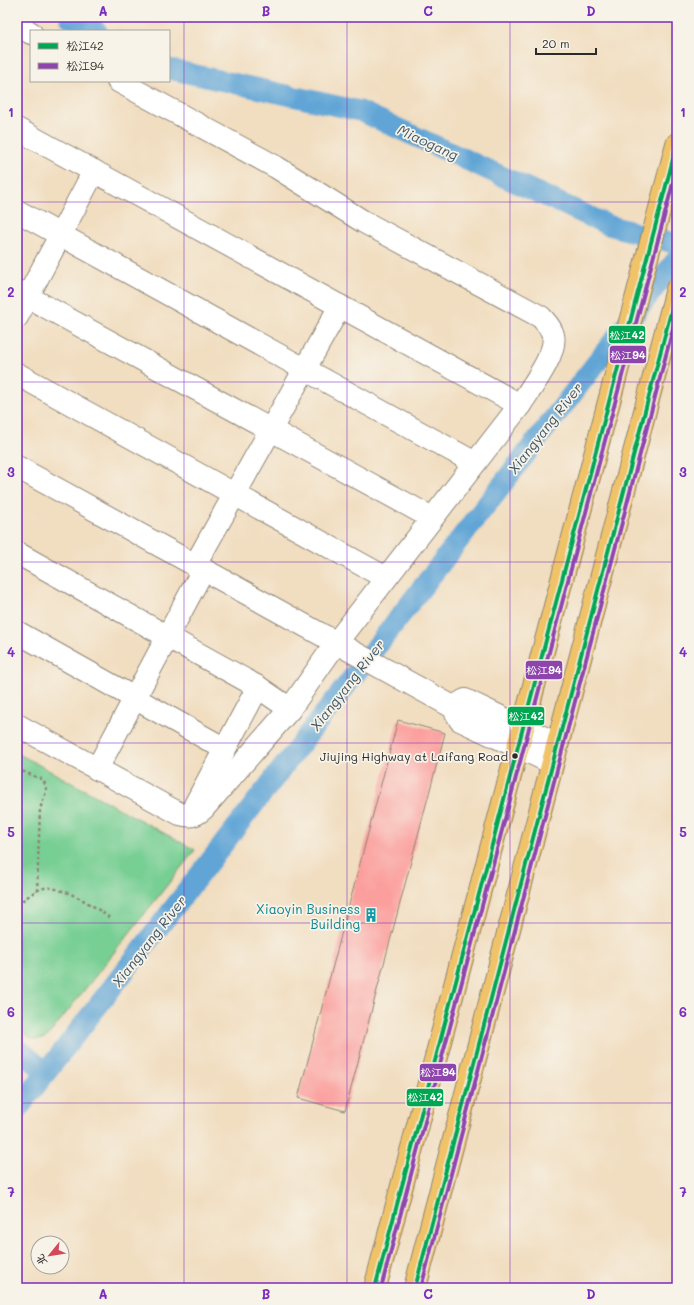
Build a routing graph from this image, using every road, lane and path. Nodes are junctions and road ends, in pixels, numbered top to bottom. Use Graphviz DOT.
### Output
graph roads {
  1 [pos="17,25"];
  2 [pos="30,32"];
  3 [pos="120,82"];
  4 [pos="17,129"];
  5 [pos="677,144"];
  6 [pos="94,172"];
  7 [pos="17,211"];
  8 [pos="60,235"];
  9 [pos="677,289"];
  10 [pos="22,294"];
  11 [pos="340,306"];
  12 [pos="17,317"];
  13 [pos="305,369"];
  14 [pos="17,374"];
  15 [pos="520,405"];
  16 [pos="270,430"];
  17 [pos="475,463"];
  18 [pos="17,467"];
  19 [pos="234,494"];
  20 [pos="432,518"];
  21 [pos="17,553"];
  22 [pos="199,567"];
  23 [pos="386,578"];
  24 [pos="17,632"];
  25 [pos="168,637"];
  26 [pos="336,643"];
  27 [pos="258,687"];
  28 [pos="134,698"];
  29 [pos="290,709"];
  30 [pos="17,725"];
  31 [pos="521,737"];
  32 [pos="225,749"];
  33 [pos="555,753"];
  34 [pos="17,769"];
  35 [pos="96,769"];
  36 [pos="189,817"];
  37 [pos="38,890"];
  38 [pos="17,904"];
  39 [pos="111,919"];
  40 [pos="375,1288"];
  41 [pos="415,1288"];
  1 -- 2 [label="lane"];
  3 -- 15 [label="lane"];
  4 -- 6 [label="lane"];
  5 -- 31 [label="main road"];
  6 -- 8 [label="lane"];
  6 -- 11 [label="lane"];
  7 -- 8 [label="lane"];
  8 -- 10 [label="lane"];
  8 -- 13 [label="lane"];
  9 -- 33 [label="main road"];
  10 -- 12 [label="lane"];
  10 -- 16 [label="lane"];
  11 -- 13 [label="lane"];
  11 -- 15 [label="lane"];
  13 -- 16 [label="lane"];
  13 -- 17 [label="lane"];
  14 -- 19 [label="lane"];
  15 -- 17 [label="lane"];
  16 -- 19 [label="lane"];
  16 -- 20 [label="lane"];
  17 -- 20 [label="lane"];
  18 -- 22 [label="lane"];
  19 -- 22 [label="lane"];
  19 -- 23 [label="lane"];
  20 -- 23 [label="lane"];
  21 -- 25 [label="lane"];
  22 -- 25 [label="lane"];
  22 -- 26 [label="lane"];
  23 -- 26 [label="lane"];
  24 -- 28 [label="lane"];
  25 -- 27 [label="lane"];
  25 -- 28 [label="lane"];
  26 -- 29 [label="lane"];
  26 -- 31 [label="lane"];
  27 -- 29 [label="lane"];
  27 -- 32 [label="lane"];
  28 -- 32 [label="lane"];
  28 -- 35 [label="lane"];
  29 -- 36 [label="lane"];
  30 -- 35 [label="lane"];
  31 -- 33 [label="lane"];
  31 -- 40 [label="main road"];
  32 -- 36 [label="lane"];
  33 -- 41 [label="main road"];
  34 -- 37 [label="path"];
  35 -- 36 [label="lane"];
  37 -- 38 [label="path"];
  37 -- 39 [label="path"];
}
